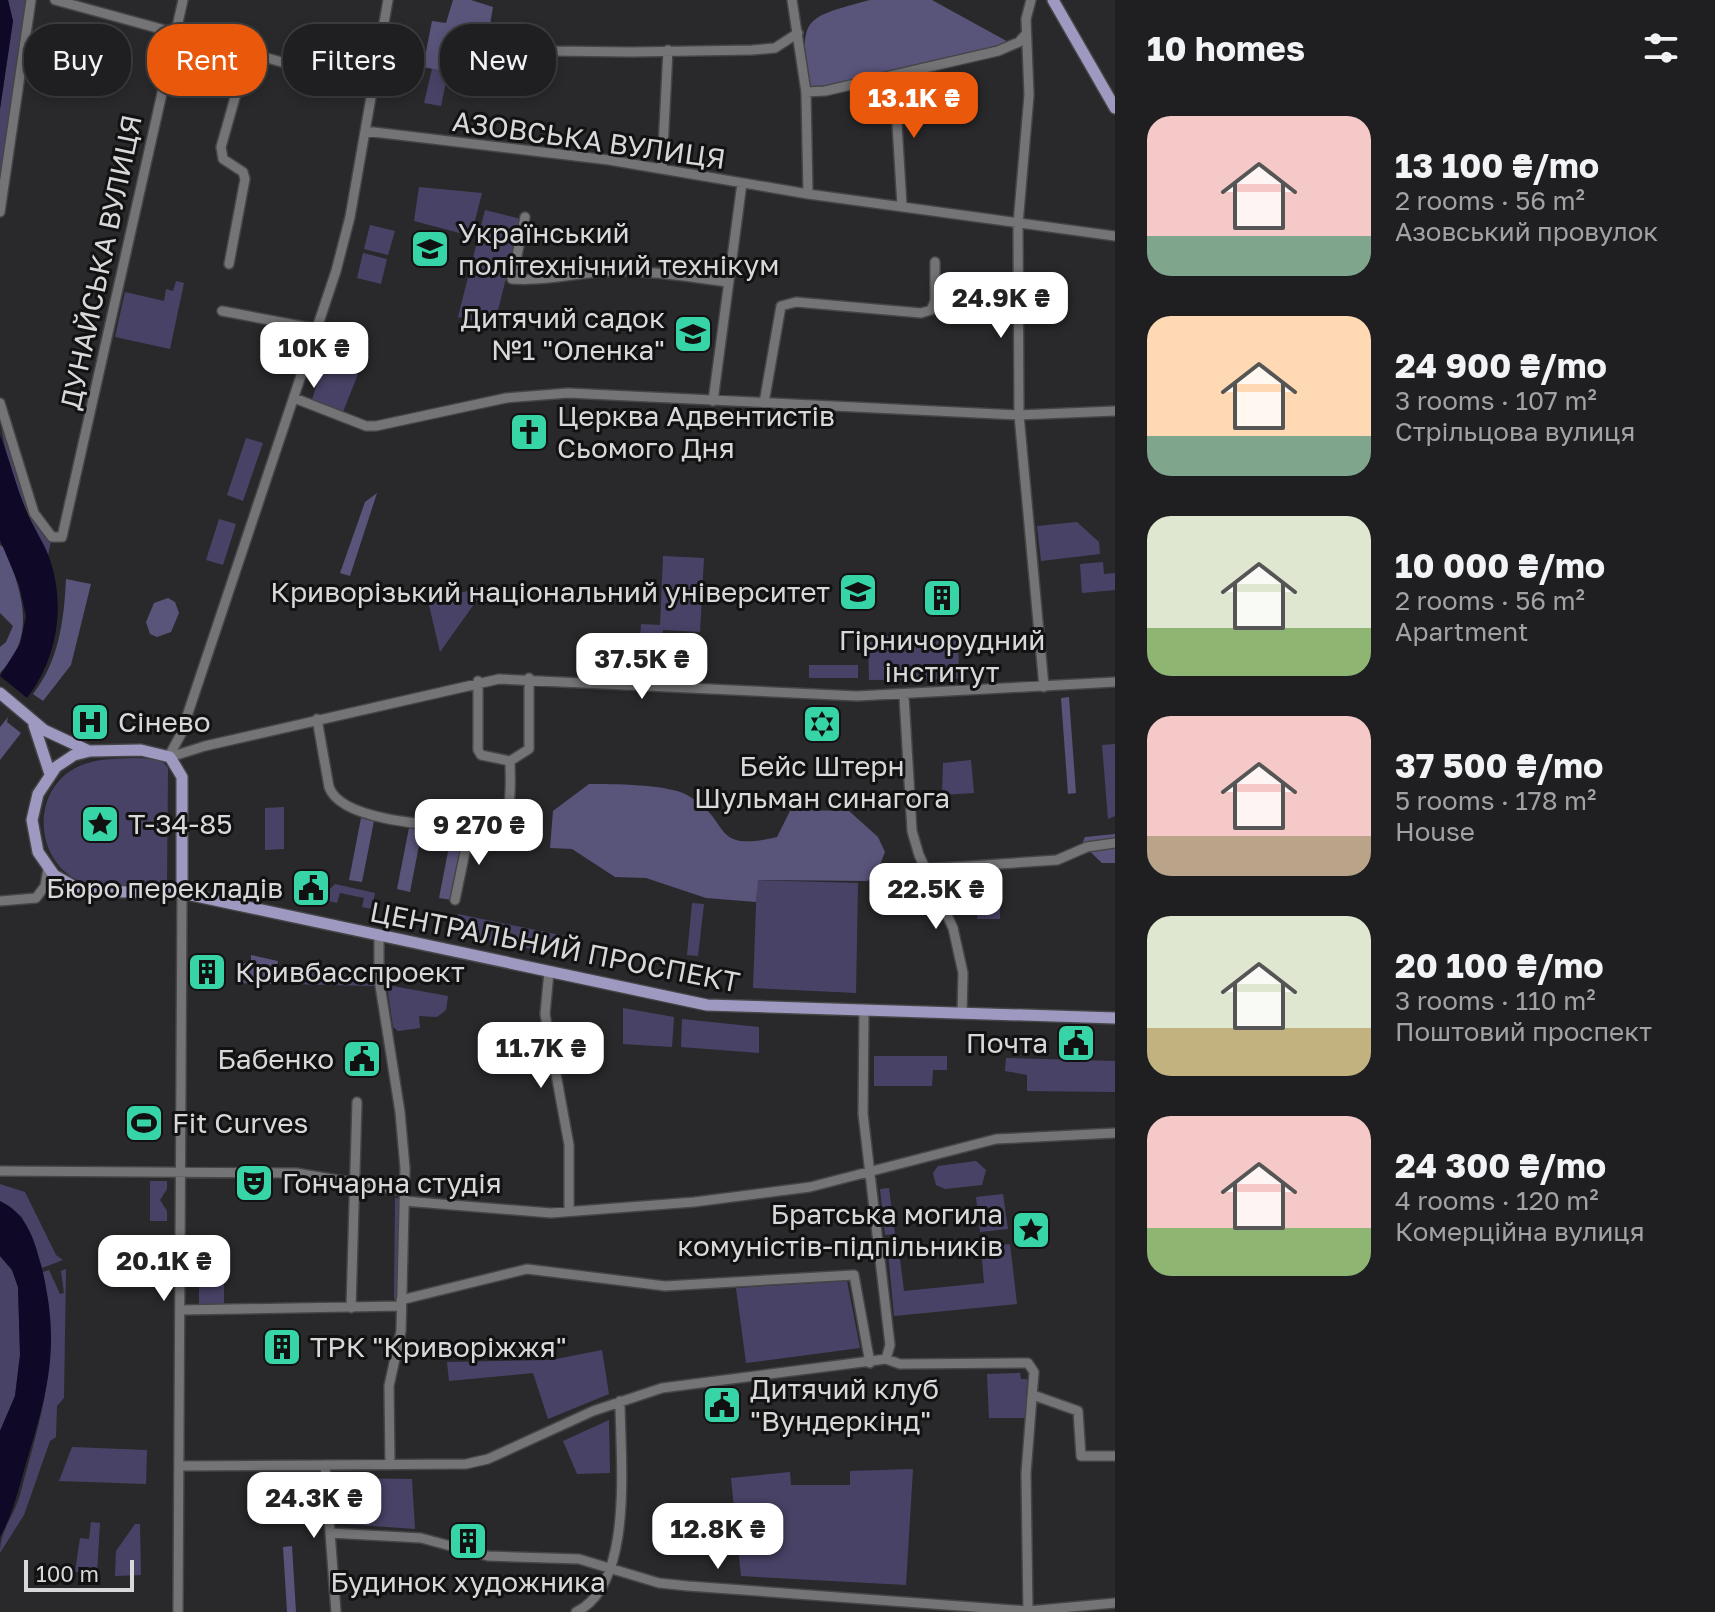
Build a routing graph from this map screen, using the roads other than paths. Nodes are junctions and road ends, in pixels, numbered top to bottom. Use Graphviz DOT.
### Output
graph roads {
  1 [pos="31,0"];
  2 [pos="55,0"];
  3 [pos="183,0"];
  4 [pos="388,0"];
  5 [pos="792,0"];
  6 [pos="1031,0"];
  7 [pos="1053,0"];
  8 [pos="176,24"];
  9 [pos="384,24"];
  10 [pos="147,26"];
  11 [pos="798,33"];
  12 [pos="1026,34"];
  13 [pos="668,50"];
  14 [pos="556,51"];
  15 [pos="894,75"];
  16 [pos="806,92"];
  17 [pos="160,96"];
  18 [pos="235,96"];
  19 [pos="371,96"];
  20 [pos="1115,108"];
  21 [pos="365,131"];
  22 [pos="662,168"];
  23 [pos="742,183"];
  24 [pos="808,194"];
  25 [pos="902,206"];
  26 [pos="0,212"];
  27 [pos="525,217"];
  28 [pos="1018,224"];
  29 [pos="1115,236"];
  30 [pos="935,262"];
  31 [pos="229,264"];
  32 [pos="727,282"];
  33 [pos="222,311"];
  34 [pos="317,329"];
  35 [pos="294,398"];
  36 [pos="713,401"];
  37 [pos="0,403"];
  38 [pos="764,403"];
  39 [pos="1115,411"];
  40 [pos="1019,415"];
  41 [pos="529,678"];
  42 [pos="478,681"];
  43 [pos="1115,682"];
  44 [pos="1044,687"];
  45 [pos="0,693"];
  46 [pos="904,696"];
  47 [pos="28,718"];
  48 [pos="317,719"];
  49 [pos="90,751"];
  50 [pos="170,757"];
  51 [pos="510,761"];
  52 [pos="50,774"];
  53 [pos="470,828"];
  54 [pos="1115,843"];
  55 [pos="48,869"];
  56 [pos="925,869"];
  57 [pos="182,893"];
  58 [pos="455,900"];
  59 [pos="0,901"];
  60 [pos="379,938"];
  61 [pos="549,972"];
  62 [pos="864,1011"];
  63 [pos="962,1014"];
  64 [pos="1115,1018"];
  65 [pos="357,1102"];
  66 [pos="1115,1133"];
  67 [pos="0,1171"];
  68 [pos="181,1173"];
  69 [pos="871,1173"];
  70 [pos="352,1181"];
  71 [pos="404,1196"];
  72 [pos="569,1210"];
  73 [pos="401,1303"];
  74 [pos="351,1308"];
  75 [pos="180,1310"];
  76 [pos="886,1359"];
  77 [pos="870,1363"];
  78 [pos="1033,1395"];
  79 [pos="620,1401"];
  80 [pos="1115,1456"];
  81 [pos="325,1465"];
  82 [pos="390,1465"];
  83 [pos="179,1466"];
  84 [pos="330,1533"];
  85 [pos="612,1569"];
  86 [pos="877,1598"];
  87 [pos="1115,1603"];
  88 [pos="1028,1611"];
  89 [pos="178,1612"];
  90 [pos="336,1612"];
  91 [pos="576,1612"];
  92 [pos="877,1612"];
  1 -- 26 [label="street"];
  2 -- 10 [label="street"];
  3 -- 8 [label="street, ДУНАЙСЬКА ВУЛИЦЯ"];
  4 -- 9 [label="street"];
  5 -- 11 [label="street"];
  6 -- 12 [label="street"];
  7 -- 20 [label="main road"];
  11 -- 13 [label="street"];
  11 -- 16 [label="street"];
  12 -- 15 [label="street"];
  12 -- 28 [label="street"];
  13 -- 14 [label="street"];
  13 -- 22 [label="street"];
  15 -- 16 [label="street"];
  15 -- 25 [label="street"];
  16 -- 24 [label="street"];
  17 -- 37 [label="street, ДУНАЙСЬКА ВУЛИЦЯ"];
  18 -- 31 [label="street"];
  19 -- 21 [label="street"];
  21 -- 22 [label="street, АЗОВСЬКА ВУЛИЦЯ"];
  21 -- 34 [label="street"];
  22 -- 23 [label="street, АЗОВСЬКА ВУЛИЦЯ"];
  23 -- 24 [label="street, АЗОВСЬКА ВУЛИЦЯ"];
  23 -- 32 [label="street"];
  24 -- 25 [label="street, АЗОВСЬКА ВУЛИЦЯ"];
  25 -- 28 [label="street, АЗОВСЬКА ВУЛИЦЯ"];
  27 -- 32 [label="street"];
  28 -- 29 [label="street, АЗОВСЬКА ВУЛИЦЯ"];
  28 -- 40 [label="street"];
  30 -- 38 [label="street"];
  32 -- 36 [label="street"];
  33 -- 34 [label="street"];
  34 -- 35 [label="street"];
  35 -- 36 [label="street"];
  35 -- 50 [label="street"];
  36 -- 38 [label="street"];
  38 -- 40 [label="street"];
  39 -- 40 [label="street"];
  40 -- 44 [label="street"];
  41 -- 42 [label="street"];
  41 -- 46 [label="street"];
  41 -- 51 [label="street"];
  42 -- 48 [label="street"];
  42 -- 51 [label="street"];
  43 -- 44 [label="street"];
  44 -- 46 [label="street"];
  45 -- 47 [label="main road"];
  46 -- 56 [label="street"];
  47 -- 49 [label="main road"];
  47 -- 52 [label="main road"];
  48 -- 50 [label="street"];
  48 -- 53 [label="street"];
  49 -- 50 [label="main road"];
  49 -- 52 [label="main road"];
  50 -- 57 [label="main road"];
  51 -- 53 [label="street"];
  52 -- 55 [label="main road"];
  53 -- 58 [label="street"];
  54 -- 56 [label="street"];
  55 -- 57 [label="main road"];
  55 -- 59 [label="street"];
  56 -- 63 [label="street"];
  57 -- 60 [label="main road, ЦЕНТРАЛЬНИЙ ПРОСПЕКТ"];
  57 -- 68 [label="street"];
  60 -- 61 [label="main road, ЦЕНТРАЛЬНИЙ ПРОСПЕКТ"];
  60 -- 71 [label="street"];
  61 -- 62 [label="main road, ЦЕНТРАЛЬНИЙ ПРОСПЕКТ"];
  61 -- 72 [label="street"];
  62 -- 63 [label="main road, ЦЕНТРАЛЬНИЙ ПРОСПЕКТ"];
  62 -- 69 [label="street"];
  63 -- 64 [label="main road, ЦЕНТРАЛЬНИЙ ПРОСПЕКТ"];
  65 -- 70 [label="street"];
  66 -- 69 [label="street"];
  67 -- 68 [label="street"];
  68 -- 70 [label="street"];
  68 -- 75 [label="street"];
  69 -- 72 [label="street"];
  69 -- 76 [label="street"];
  70 -- 71 [label="street"];
  70 -- 74 [label="street"];
  71 -- 72 [label="street"];
  71 -- 73 [label="street"];
  73 -- 74 [label="street"];
  73 -- 77 [label="street"];
  73 -- 82 [label="street"];
  74 -- 75 [label="street"];
  75 -- 83 [label="street"];
  76 -- 77 [label="street"];
  76 -- 78 [label="street"];
  77 -- 79 [label="street"];
  78 -- 80 [label="street"];
  78 -- 88 [label="street"];
  79 -- 82 [label="street"];
  79 -- 85 [label="street"];
  81 -- 82 [label="street"];
  81 -- 83 [label="street"];
  81 -- 84 [label="street"];
  83 -- 89 [label="street"];
  84 -- 85 [label="street"];
  84 -- 90 [label="street"];
  85 -- 86 [label="street"];
  85 -- 91 [label="street"];
  86 -- 88 [label="street"];
  86 -- 92 [label="street"];
  87 -- 88 [label="street"];
}
